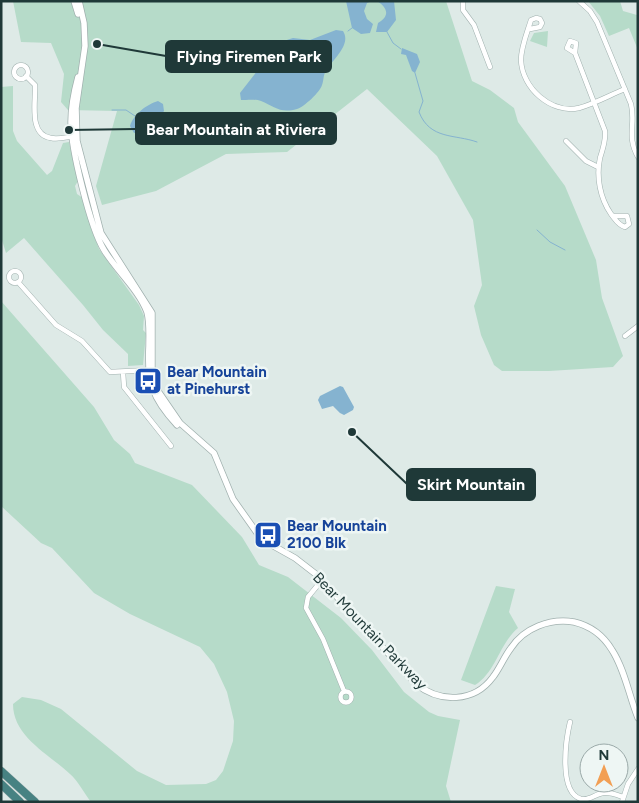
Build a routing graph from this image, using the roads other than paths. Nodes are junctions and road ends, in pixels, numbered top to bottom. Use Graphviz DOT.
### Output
graph roads {
  1 [pos="74,1"];
  2 [pos="79,1"];
  3 [pos="463,1"];
  4 [pos="579,1"];
  5 [pos="530,29"];
  6 [pos="574,53"];
  7 [pos="490,67"];
  8 [pos="26,76"];
  9 [pos="625,89"];
  10 [pos="595,101"];
  11 [pos="74,136"];
  12 [pos="566,141"];
  13 [pos="638,156"];
  14 [pos="598,167"];
  15 [pos="614,216"];
  16 [pos="18,282"];
  17 [pos="638,326"];
  18 [pos="625,336"];
  19 [pos="150,370"];
  20 [pos="123,372"];
  21 [pos="171,446"];
  22 [pos="322,580"];
  23 [pos="344,691"];
  24 [pos="638,718"];
  25 [pos="570,722"];
  26 [pos="638,769"];
  27 [pos="1,771"];
  28 [pos="1,784"];
  29 [pos="622,799"];
  30 [pos="20,801"];
  31 [pos="35,802"];
  1 -- 11 [label="street, Bear Mountain Parkway"];
  2 -- 11 [label="street, Bear Mountain Parkway"];
  3 -- 7 [label="street"];
  4 -- 9 [label="street"];
  5 -- 10 [label="street"];
  6 -- 10 [label="street"];
  8 -- 11 [label="street"];
  9 -- 10 [label="street"];
  9 -- 13 [label="street"];
  10 -- 14 [label="street"];
  11 -- 19 [label="street, Bear Mountain Parkway"];
  12 -- 14 [label="street"];
  14 -- 15 [label="street"];
  16 -- 20 [label="street"];
  17 -- 18 [label="street"];
  19 -- 20 [label="street"];
  19 -- 22 [label="street, Bear Mountain Parkway"];
  20 -- 21 [label="street"];
  22 -- 23 [label="street"];
  22 -- 24 [label="street, Bear Mountain Parkway"];
  25 -- 29 [label="street"];
  26 -- 29 [label="street"];
  27 -- 31 [label="highway"];
  28 -- 30 [label="highway"];
}
